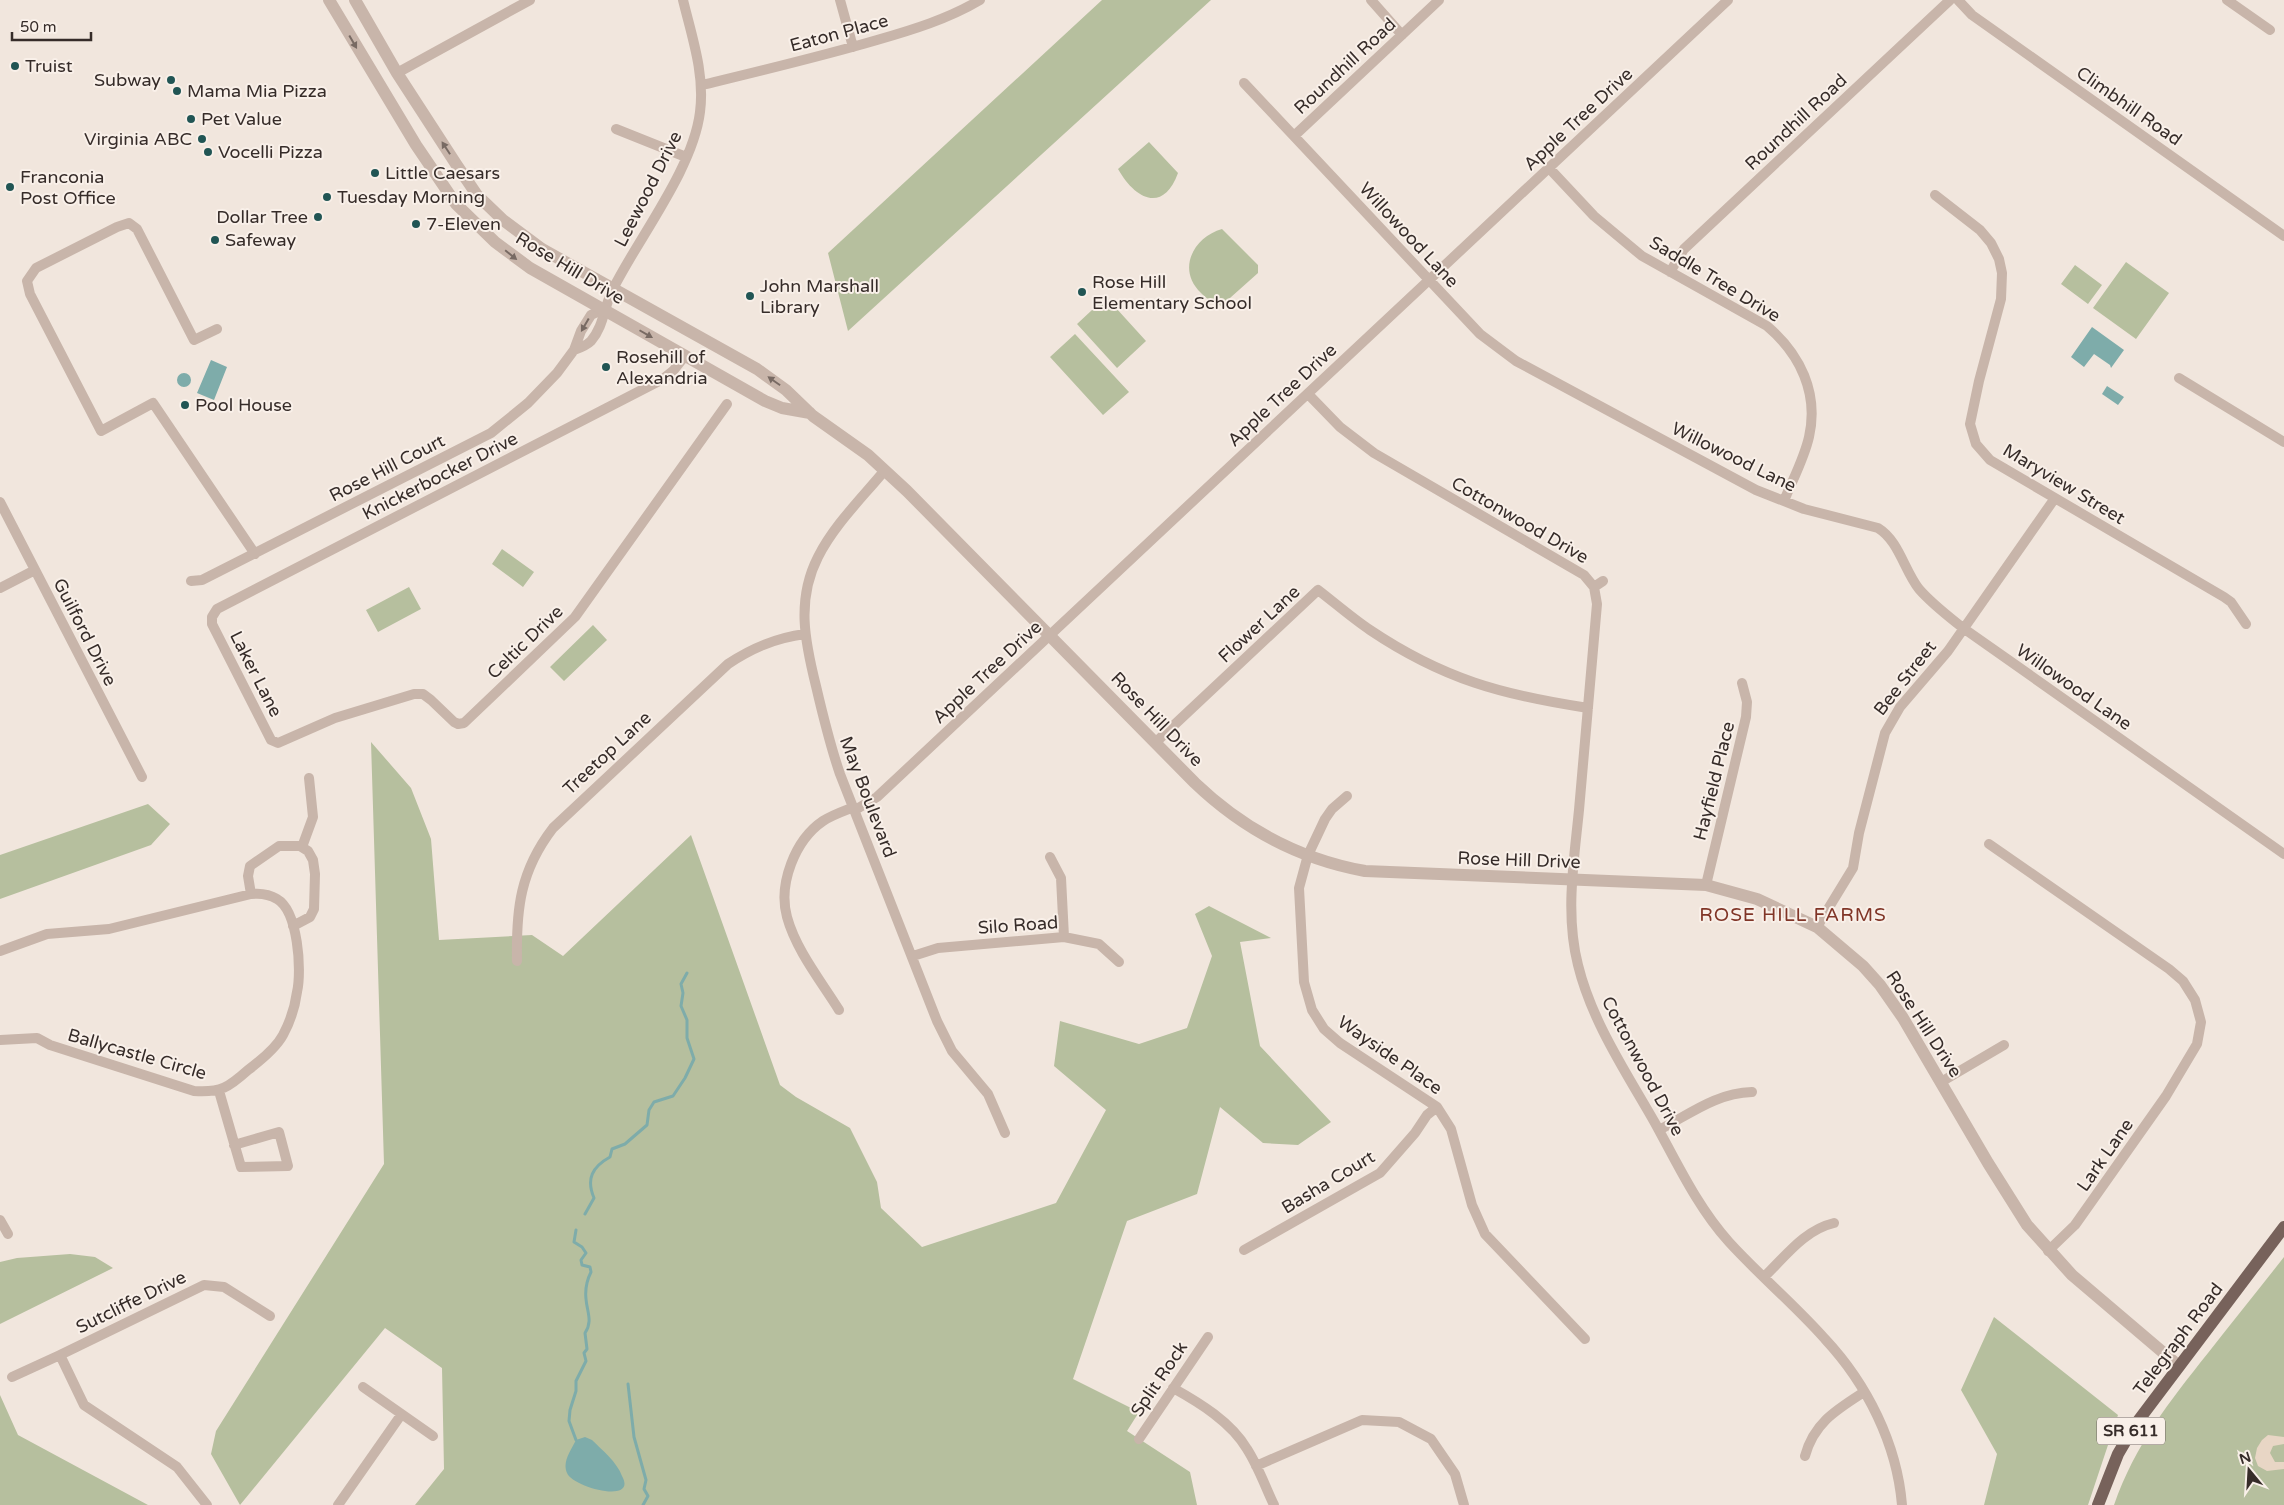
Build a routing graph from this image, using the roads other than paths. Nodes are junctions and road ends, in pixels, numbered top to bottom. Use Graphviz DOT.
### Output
graph roads {
  1 [pos="329,0"];
  2 [pos="354,0"];
  3 [pos="530,0"];
  4 [pos="683,0"];
  5 [pos="840,0"];
  6 [pos="980,0"];
  7 [pos="1371,0"];
  8 [pos="1439,0"];
  9 [pos="1728,0"];
  10 [pos="1950,0"];
  11 [pos="1958,0"];
  12 [pos="2227,0"];
  13 [pos="2270,30"];
  14 [pos="1402,35"];
  15 [pos="853,47"];
  16 [pos="397,73"];
  17 [pos="1244,83"];
  18 [pos="702,85"];
  19 [pos="616,130"];
  20 [pos="1294,136"];
  21 [pos="686,157"];
  22 [pos="1549,168"];
  23 [pos="1935,195"];
  24 [pos="2284,236"];
  25 [pos="1670,272"];
  26 [pos="1429,280"];
  27 [pos="613,288"];
  28 [pos="606,304"];
  29 [pos="217,329"];
  30 [pos="685,356"];
  31 [pos="2179,378"];
  32 [pos="1308,394"];
  33 [pos="727,404"];
  34 [pos="810,413"];
  35 [pos="2284,442"];
  36 [pos="885,470"];
  37 [pos="2055,498"];
  38 [pos="0,502"];
  39 [pos="1784,502"];
  40 [pos="255,554"];
  41 [pos="35,570"];
  42 [pos="191,581"];
  43 [pos="1603,581"];
  44 [pos="1594,587"];
  45 [pos="0,588"];
  46 [pos="212,624"];
  47 [pos="2246,624"];
  48 [pos="1963,628"];
  49 [pos="804,634"];
  50 [pos="1050,636"];
  51 [pos="1742,683"];
  52 [pos="1588,708"];
  53 [pos="271,740"];
  54 [pos="1156,742"];
  55 [pos="142,777"];
  56 [pos="309,778"];
  57 [pos="1346,796"];
  58 [pos="855,808"];
  59 [pos="1989,844"];
  60 [pos="302,847"];
  61 [pos="2284,854"];
  62 [pos="1308,855"];
  63 [pos="1050,857"];
  64 [pos="1573,880"];
  65 [pos="1706,885"];
  66 [pos="251,894"];
  67 [pos="293,926"];
  68 [pos="1817,927"];
  69 [pos="1064,937"];
  70 [pos="0,951"];
  71 [pos="912,956"];
  72 [pos="517,961"];
  73 [pos="1119,962"];
  74 [pos="839,1010"];
  75 [pos="0,1040"];
  76 [pos="2004,1045"];
  77 [pos="1941,1082"];
  78 [pos="219,1091"];
  79 [pos="1752,1092"];
  80 [pos="1437,1107"];
  81 [pos="1659,1130"];
  82 [pos="1005,1133"];
  83 [pos="234,1145"];
  84 [pos="0,1220"];
  85 [pos="1834,1223"];
  86 [pos="2284,1227"];
  87 [pos="8,1234"];
  88 [pos="1244,1250"];
  89 [pos="2048,1250"];
  90 [pos="1764,1277"];
  91 [pos="270,1316"];
  92 [pos="1208,1337"];
  93 [pos="1586,1339"];
  94 [pos="60,1354"];
  95 [pos="2179,1366"];
  96 [pos="12,1377"];
  97 [pos="363,1387"];
  98 [pos="1173,1388"];
  99 [pos="1864,1392"];
  100 [pos="401,1415"];
  101 [pos="433,1436"];
  102 [pos="1139,1439"];
  103 [pos="1805,1456"];
  104 [pos="1256,1466"];
  105 [pos="207,1505"];
  106 [pos="338,1505"];
  107 [pos="1274,1505"];
  108 [pos="1464,1505"];
  109 [pos="1902,1505"];
  110 [pos="2098,1505"];
  1 -- 28 [label="street, Rose Hill Drive, one-way"];
  2 -- 16 [label="street, Rose Hill Drive"];
  3 -- 16 [label="street"];
  4 -- 18 [label="street, Leewood Drive"];
  5 -- 15 [label="street"];
  6 -- 15 [label="street, Eaton Place"];
  7 -- 14 [label="street"];
  8 -- 14 [label="street, Roundhill Road"];
  9 -- 22 [label="street, Apple Tree Drive"];
  10 -- 25 [label="street, Roundhill Road"];
  11 -- 24 [label="street, Climbhill Road"];
  12 -- 13 [label="street"];
  14 -- 20 [label="street, Roundhill Road"];
  15 -- 18 [label="street, Eaton Place"];
  27 -- 16 [label="street, Rose Hill Drive, one-way"];
  17 -- 20 [label="street, Willowood Lane"];
  18 -- 21 [label="street, Leewood Drive"];
  19 -- 21 [label="street"];
  20 -- 26 [label="street, Willowood Lane"];
  21 -- 27 [label="street, Leewood Drive"];
  22 -- 25 [label="street, Saddle Tree Drive"];
  22 -- 26 [label="street, Apple Tree Drive"];
  23 -- 37 [label="street, Maryview Street"];
  25 -- 39 [label="street, Saddle Tree Drive"];
  26 -- 32 [label="street, Apple Tree Drive"];
  26 -- 39 [label="street, Willowood Lane"];
  27 -- 28 [label="street, Leewood Drive"];
  34 -- 27 [label="street, Rose Hill Drive, one-way"];
  28 -- 30 [label="street, Rose Hill Drive, one-way"];
  28 -- 40 [label="street, Rose Hill Court"];
  29 -- 40 [label="street"];
  30 -- 34 [label="street, Rose Hill Drive"];
  30 -- 46 [label="street, Knickerbocker Drive"];
  31 -- 35 [label="street"];
  32 -- 44 [label="street, Cottonwood Drive"];
  32 -- 50 [label="street, Apple Tree Drive"];
  33 -- 53 [label="street, Celtic Drive"];
  34 -- 36 [label="street, Rose Hill Drive"];
  36 -- 49 [label="street, May Boulevard"];
  36 -- 50 [label="street, Rose Hill Drive"];
  37 -- 47 [label="street, Maryview Street"];
  37 -- 48 [label="street, Bee Street"];
  38 -- 41 [label="street, Guilford Drive"];
  39 -- 48 [label="street, Willowood Lane"];
  40 -- 42 [label="street, Rose Hill Court"];
  41 -- 45 [label="street"];
  41 -- 55 [label="street, Guilford Drive"];
  43 -- 44 [label="street"];
  44 -- 52 [label="street, Cottonwood Drive"];
  46 -- 53 [label="street, Laker Lane"];
  48 -- 61 [label="street, Willowood Lane"];
  48 -- 68 [label="street, Bee Street"];
  49 -- 58 [label="street, May Boulevard"];
  49 -- 72 [label="street, Treetop Lane"];
  50 -- 54 [label="street, Rose Hill Drive"];
  50 -- 58 [label="street, Apple Tree Drive"];
  51 -- 65 [label="street, Hayfield Place"];
  52 -- 54 [label="street, Flower Lane"];
  52 -- 64 [label="street, Cottonwood Drive"];
  54 -- 62 [label="street, Rose Hill Drive"];
  56 -- 60 [label="street"];
  57 -- 62 [label="street, Wayside Place"];
  58 -- 71 [label="street, May Boulevard"];
  58 -- 74 [label="street, Apple Tree Drive"];
  59 -- 89 [label="street, Lark Lane"];
  60 -- 66 [label="street"];
  60 -- 67 [label="street"];
  62 -- 64 [label="street, Rose Hill Drive"];
  62 -- 80 [label="street, Wayside Place"];
  63 -- 69 [label="street"];
  64 -- 65 [label="street, Rose Hill Drive"];
  64 -- 81 [label="street, Cottonwood Drive"];
  65 -- 68 [label="street, Rose Hill Drive"];
  66 -- 67 [label="street, Ballycastle Circle"];
  66 -- 70 [label="street, Ballycastle Circle"];
  67 -- 78 [label="street, Ballycastle Circle"];
  68 -- 77 [label="street, Rose Hill Drive"];
  69 -- 71 [label="street, Silo Road"];
  69 -- 73 [label="street, Silo Road"];
  71 -- 82 [label="street, May Boulevard"];
  75 -- 78 [label="street, Ballycastle Circle"];
  76 -- 77 [label="street"];
  77 -- 89 [label="street, Rose Hill Drive"];
  78 -- 83 [label="street"];
  79 -- 81 [label="street"];
  80 -- 88 [label="street, Basha Court"];
  80 -- 93 [label="street, Wayside Place"];
  81 -- 90 [label="street, Cottonwood Drive"];
  83 -- 83 [label="street"];
  84 -- 87 [label="street"];
  85 -- 90 [label="street"];
  86 -- 95 [label="main road, Telegraph Road / SR 611"];
  89 -- 95 [label="street, Rose Hill Drive"];
  90 -- 99 [label="street, Cottonwood Drive"];
  91 -- 94 [label="street, Sutcliffe Drive"];
  92 -- 98 [label="street, Split Rock"];
  94 -- 96 [label="street, Sutcliffe Drive"];
  94 -- 105 [label="street"];
  95 -- 110 [label="main road, Telegraph Road / SR 611"];
  97 -- 100 [label="street"];
  98 -- 102 [label="street, Split Rock"];
  98 -- 104 [label="street"];
  99 -- 103 [label="street"];
  99 -- 109 [label="street, Cottonwood Drive"];
  100 -- 101 [label="street"];
  100 -- 106 [label="street"];
  104 -- 107 [label="street"];
  104 -- 108 [label="street"];
}
